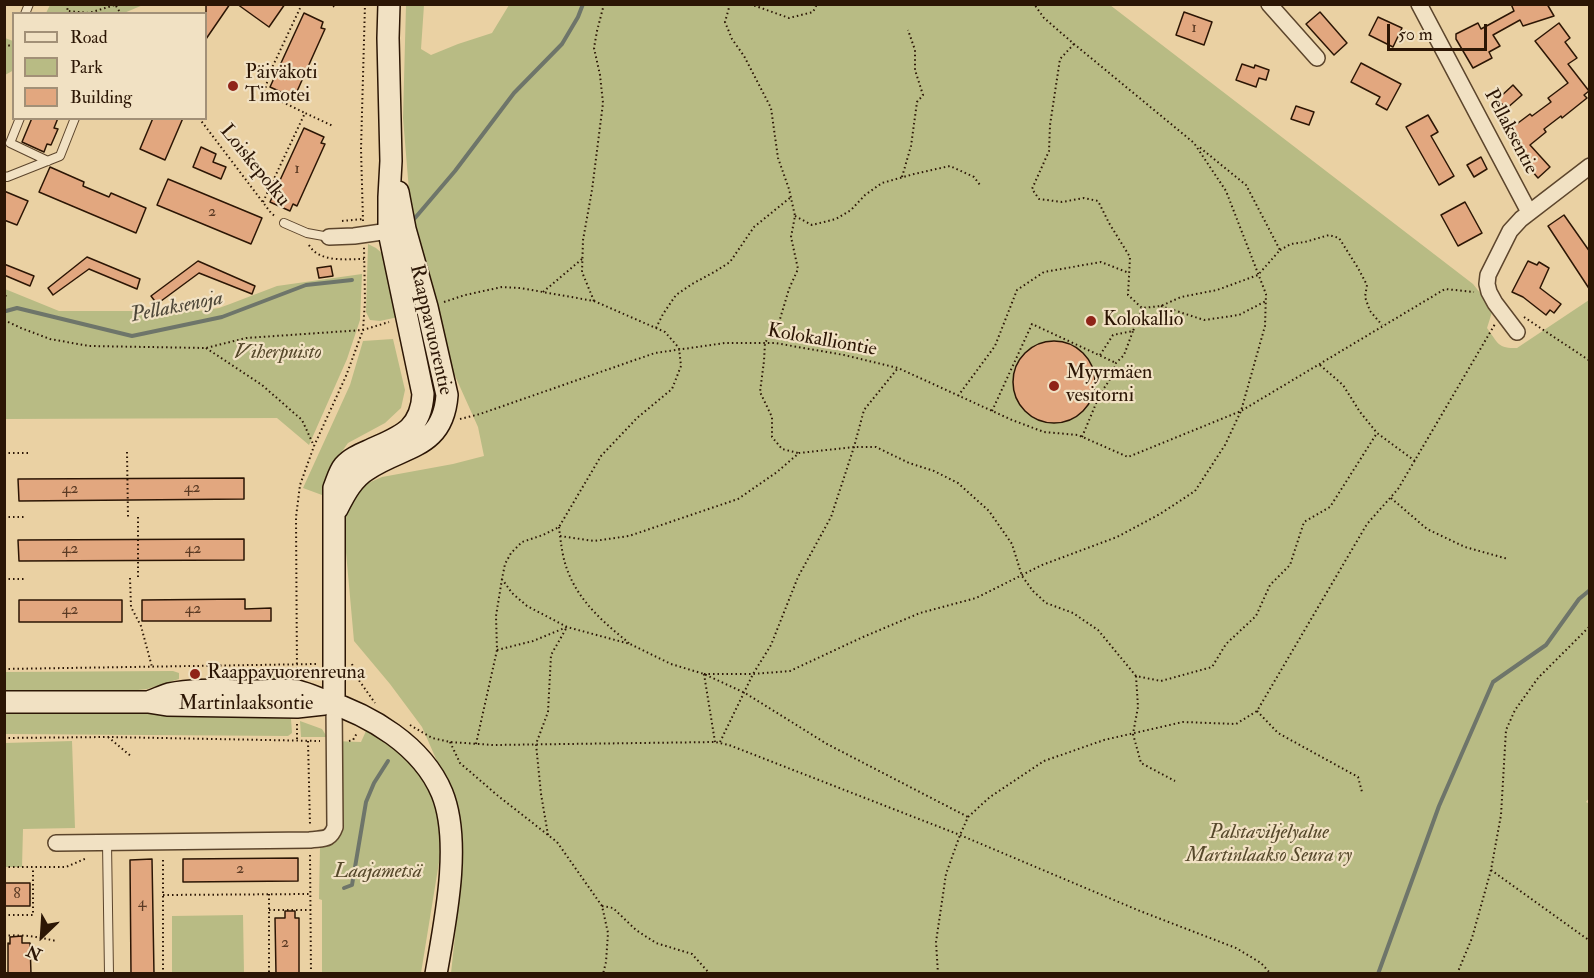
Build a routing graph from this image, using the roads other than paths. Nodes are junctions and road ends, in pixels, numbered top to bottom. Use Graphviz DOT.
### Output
graph roads {
  1 [pos="389,4"];
  2 [pos="1269,4"];
  3 [pos="1419,4"];
  4 [pos="1317,58"];
  5 [pos="19,120"];
  6 [pos="74,120"];
  7 [pos="48,161"];
  8 [pos="1590,166"];
  9 [pos="4,176"];
  10 [pos="1529,212"];
  11 [pos="284,223"];
  12 [pos="397,230"];
  13 [pos="329,237"];
  14 [pos="1517,332"];
  15 [pos="333,518"];
  16 [pos="4,702"];
  17 [pos="334,703"];
  18 [pos="56,843"];
  19 [pos="108,843"];
  20 [pos="109,974"];
  21 [pos="436,974"];
  1 -- 12 [label="main road, Raappavuorentie"];
  2 -- 4 [label="street"];
  3 -- 10 [label="street, Pellaksentie"];
  5 -- 7 [label="lane"];
  6 -- 7 [label="lane"];
  7 -- 9 [label="lane"];
  8 -- 10 [label="street, Pellaksentie"];
  10 -- 14 [label="street"];
  11 -- 13 [label="lane"];
  12 -- 13 [label="street"];
  12 -- 15 [label="main road, Raappavuorentie"];
  12 -- 15 [label="main road, Raappavuorentie"];
  15 -- 17 [label="main road, Raappavuorentie"];
  16 -- 17 [label="main road, Martinlaaksontie"];
  17 -- 19 [label="street"];
  17 -- 21 [label="main road"];
  18 -- 19 [label="street"];
  19 -- 20 [label="lane"];
}
